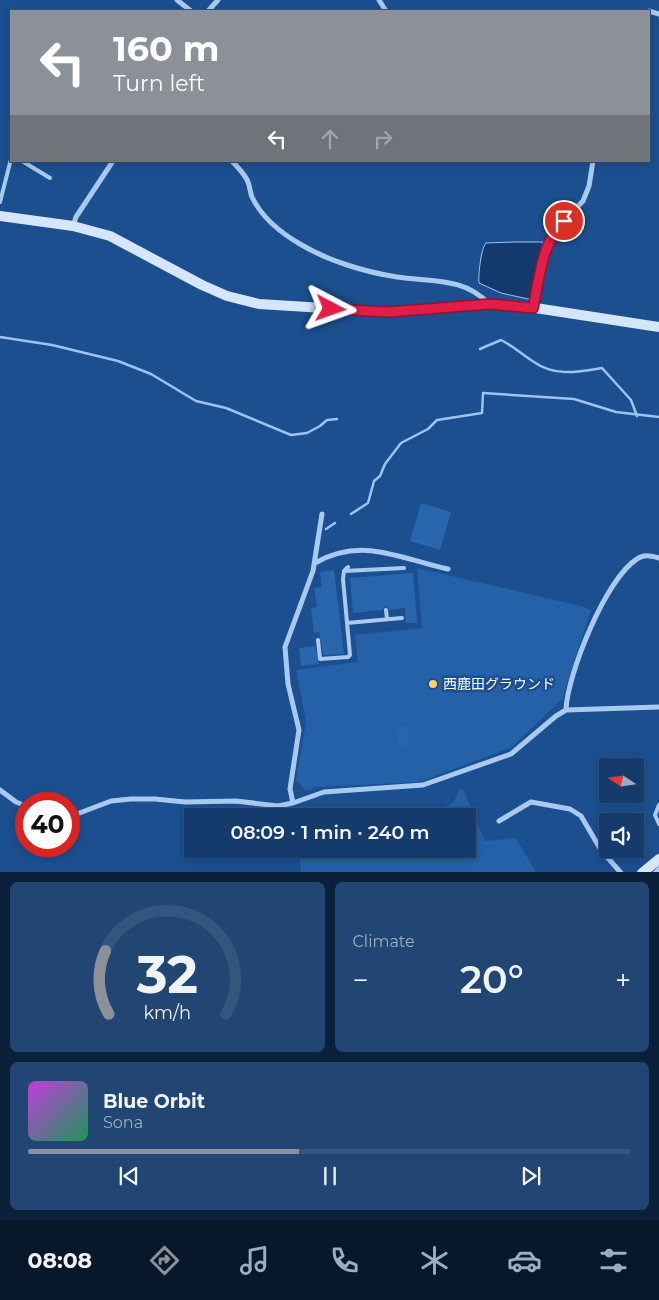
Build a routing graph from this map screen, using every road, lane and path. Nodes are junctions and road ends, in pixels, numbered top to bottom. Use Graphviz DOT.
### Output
graph roads {
  1 [pos="176,0"];
  2 [pos="218,0"];
  3 [pos="190,10"];
  4 [pos="209,10"];
  5 [pos="10,162"];
  6 [pos="24,162"];
  7 [pos="111,162"];
  8 [pos="233,162"];
  9 [pos="593,162"];
  10 [pos="50,178"];
  11 [pos="0,202"];
  12 [pos="0,216"];
  13 [pos="73,226"];
  14 [pos="490,304"];
  15 [pos="533,308"];
  16 [pos="659,327"];
  17 [pos="322,514"];
  18 [pos="659,558"];
  19 [pos="315,563"];
  20 [pos="348,567"];
  21 [pos="404,568"];
  22 [pos="448,569"];
  23 [pos="344,571"];
  24 [pos="386,610"];
  25 [pos="402,618"];
  26 [pos="387,619"];
  27 [pos="347,623"];
  28 [pos="318,640"];
  29 [pos="659,707"];
  30 [pos="566,710"];
  31 [pos="0,790"];
  32 [pos="15,801"];
  33 [pos="293,804"];
  34 [pos="659,805"];
  35 [pos="80,813"];
  36 [pos="499,821"];
  37 [pos="659,824"];
  38 [pos="659,859"];
  39 [pos="659,870"];
  40 [pos="621,872"];
  41 [pos="642,872"];
  42 [pos="655,872"];
  1 -- 3 [label="street"];
  2 -- 4 [label="street"];
  5 -- 11 [label="lane"];
  6 -- 10 [label="lane"];
  7 -- 13 [label="street"];
  8 -- 14 [label="street"];
  9 -- 15 [label="street"];
  12 -- 13 [label="street"];
  13 -- 14 [label="street"];
  14 -- 15 [label="street"];
  15 -- 16 [label="street"];
  17 -- 19 [label="street"];
  18 -- 30 [label="street"];
  19 -- 22 [label="street"];
  19 -- 33 [label="street"];
  20 -- 23 [label="lane"];
  21 -- 23 [label="lane"];
  23 -- 27 [label="lane"];
  24 -- 26 [label="lane"];
  25 -- 26 [label="lane"];
  26 -- 27 [label="lane"];
  27 -- 28 [label="lane"];
  29 -- 30 [label="street"];
  30 -- 33 [label="street"];
  31 -- 32 [label="street"];
  33 -- 35 [label="street"];
  34 -- 37 [label="lane"];
  36 -- 40 [label="street"];
  38 -- 41 [label="street"];
  39 -- 42 [label="street"];
}
